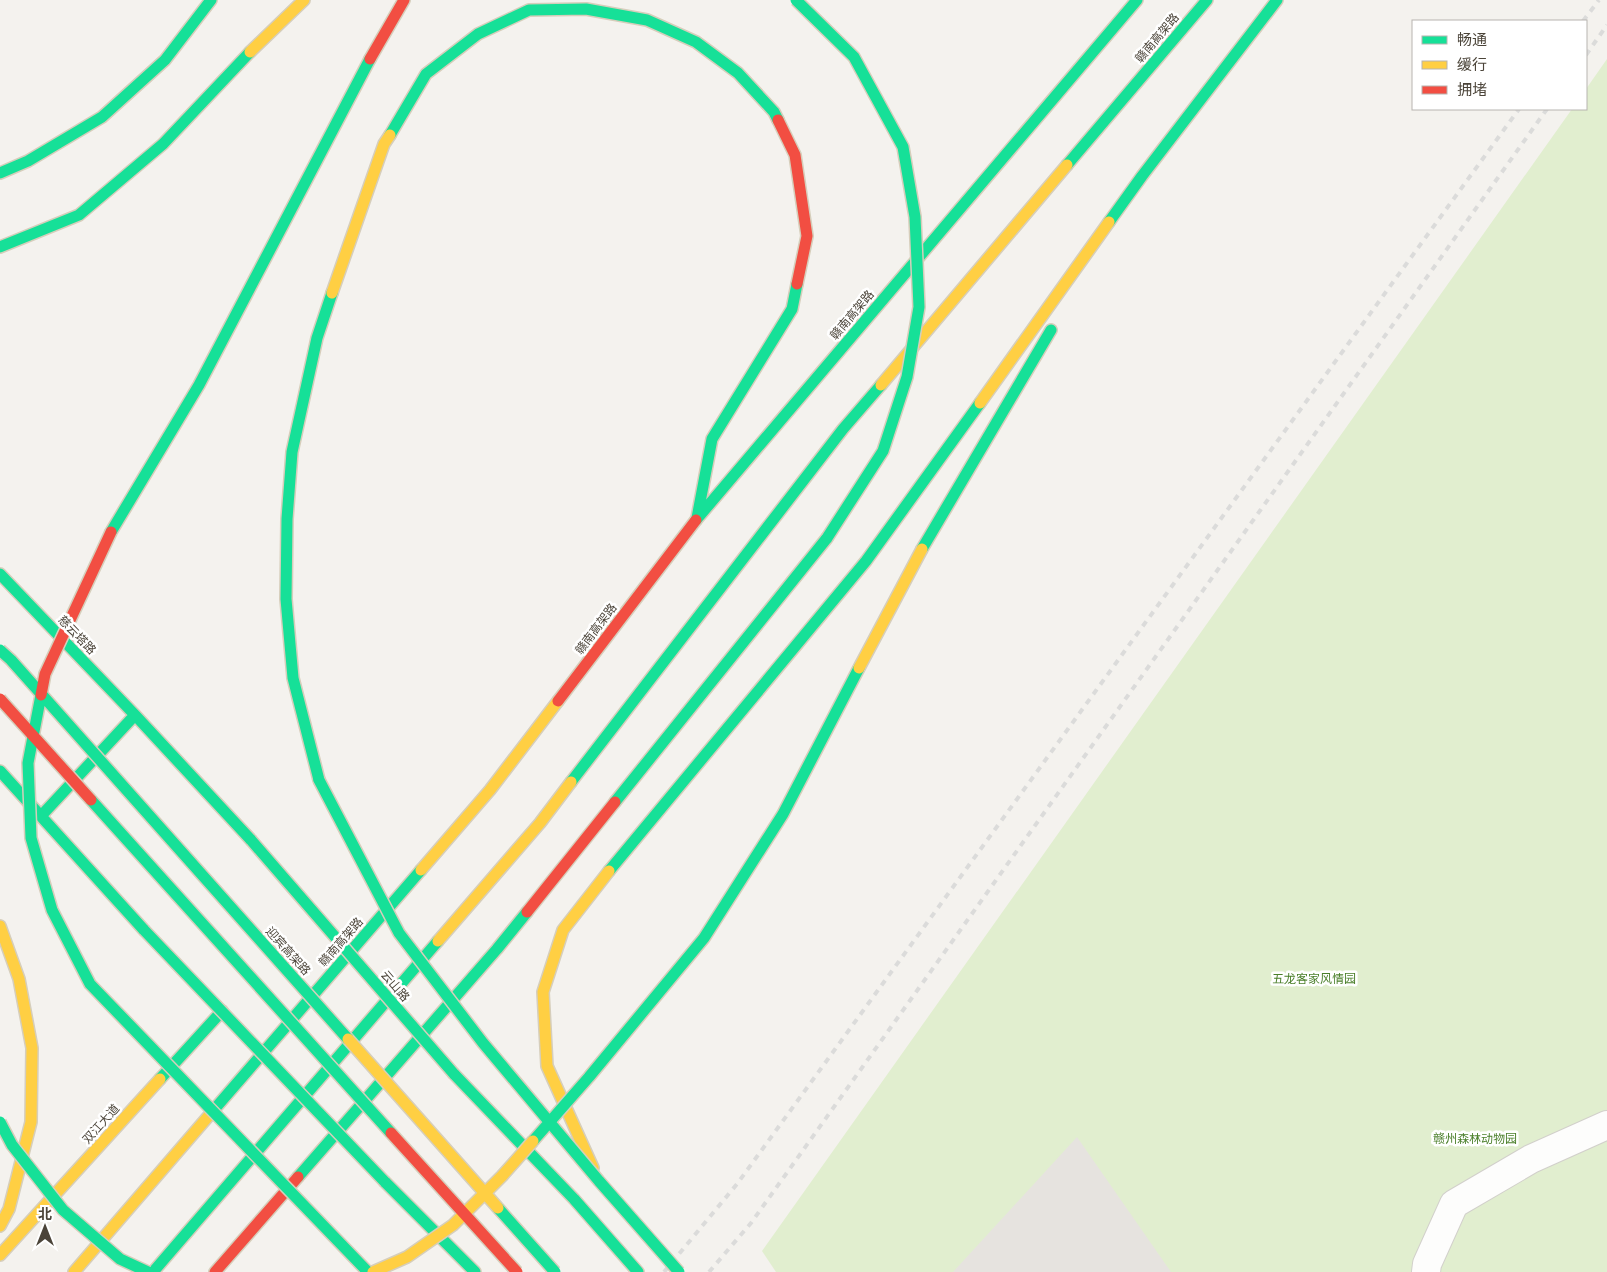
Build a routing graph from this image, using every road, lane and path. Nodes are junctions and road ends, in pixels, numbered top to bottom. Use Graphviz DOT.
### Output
graph roads {
  1 [pos="211,0"];
  2 [pos="304,0"];
  3 [pos="404,0"];
  4 [pos="796,0"];
  5 [pos="1137,0"];
  6 [pos="1207,0"];
  7 [pos="1277,0"];
  8 [pos="0,173"];
  9 [pos="1142,176"];
  10 [pos="0,246"];
  11 [pos="1072,294"];
  12 [pos="1057,320"];
  13 [pos="696,520"];
  14 [pos="0,574"];
  15 [pos="0,650"];
  16 [pos="0,699"];
  17 [pos="135,715"];
  18 [pos="0,771"];
  19 [pos="41,816"];
  20 [pos="0,926"];
  21 [pos="222,1011"];
  22 [pos="0,1122"];
  23 [pos="1607,1125"];
  24 [pos="599,1182"];
  25 [pos="0,1226"];
  26 [pos="0,1255"];
  27 [pos="74,1272"];
  28 [pos="148,1272"];
  29 [pos="153,1272"];
  30 [pos="215,1272"];
  31 [pos="368,1272"];
  32 [pos="373,1272"];
  33 [pos="475,1272"];
  34 [pos="517,1272"];
  35 [pos="555,1272"];
  36 [pos="638,1272"];
  37 [pos="680,1272"];
  38 [pos="1426,1272"];
  1 -- 8 [label="main road"];
  2 -- 10 [label="main road"];
  3 -- 31 [label="main road, bridge"];
  4 -- 30 [label="main road, bridge"];
  5 -- 13 [label="main road, 赣南高架路"];
  6 -- 29 [label="main road, 赣南高架路"];
  7 -- 9 [label="main road"];
  9 -- 11 [label="main road"];
  9 -- 24 [label="main road, bridge"];
  12 -- 32 [label="main road, bridge"];
  13 -- 24 [label="main road, bridge"];
  13 -- 27 [label="main road, 赣南高架路"];
  14 -- 17 [label="main road, 慈云塔路"];
  15 -- 35 [label="main road, 迎宾高架路, bridge"];
  16 -- 34 [label="main road, bridge"];
  17 -- 19 [label="main road"];
  17 -- 36 [label="main road, 云山路, bridge"];
  18 -- 19 [label="main road"];
  19 -- 21 [label="main road, bridge"];
  20 -- 25 [label="main road"];
  21 -- 26 [label="main road, 双江大道"];
  21 -- 33 [label="main road, bridge"];
  22 -- 28 [label="main road, bridge"];
  23 -- 38 [label="street"];
  24 -- 37 [label="main road, bridge"];
}
